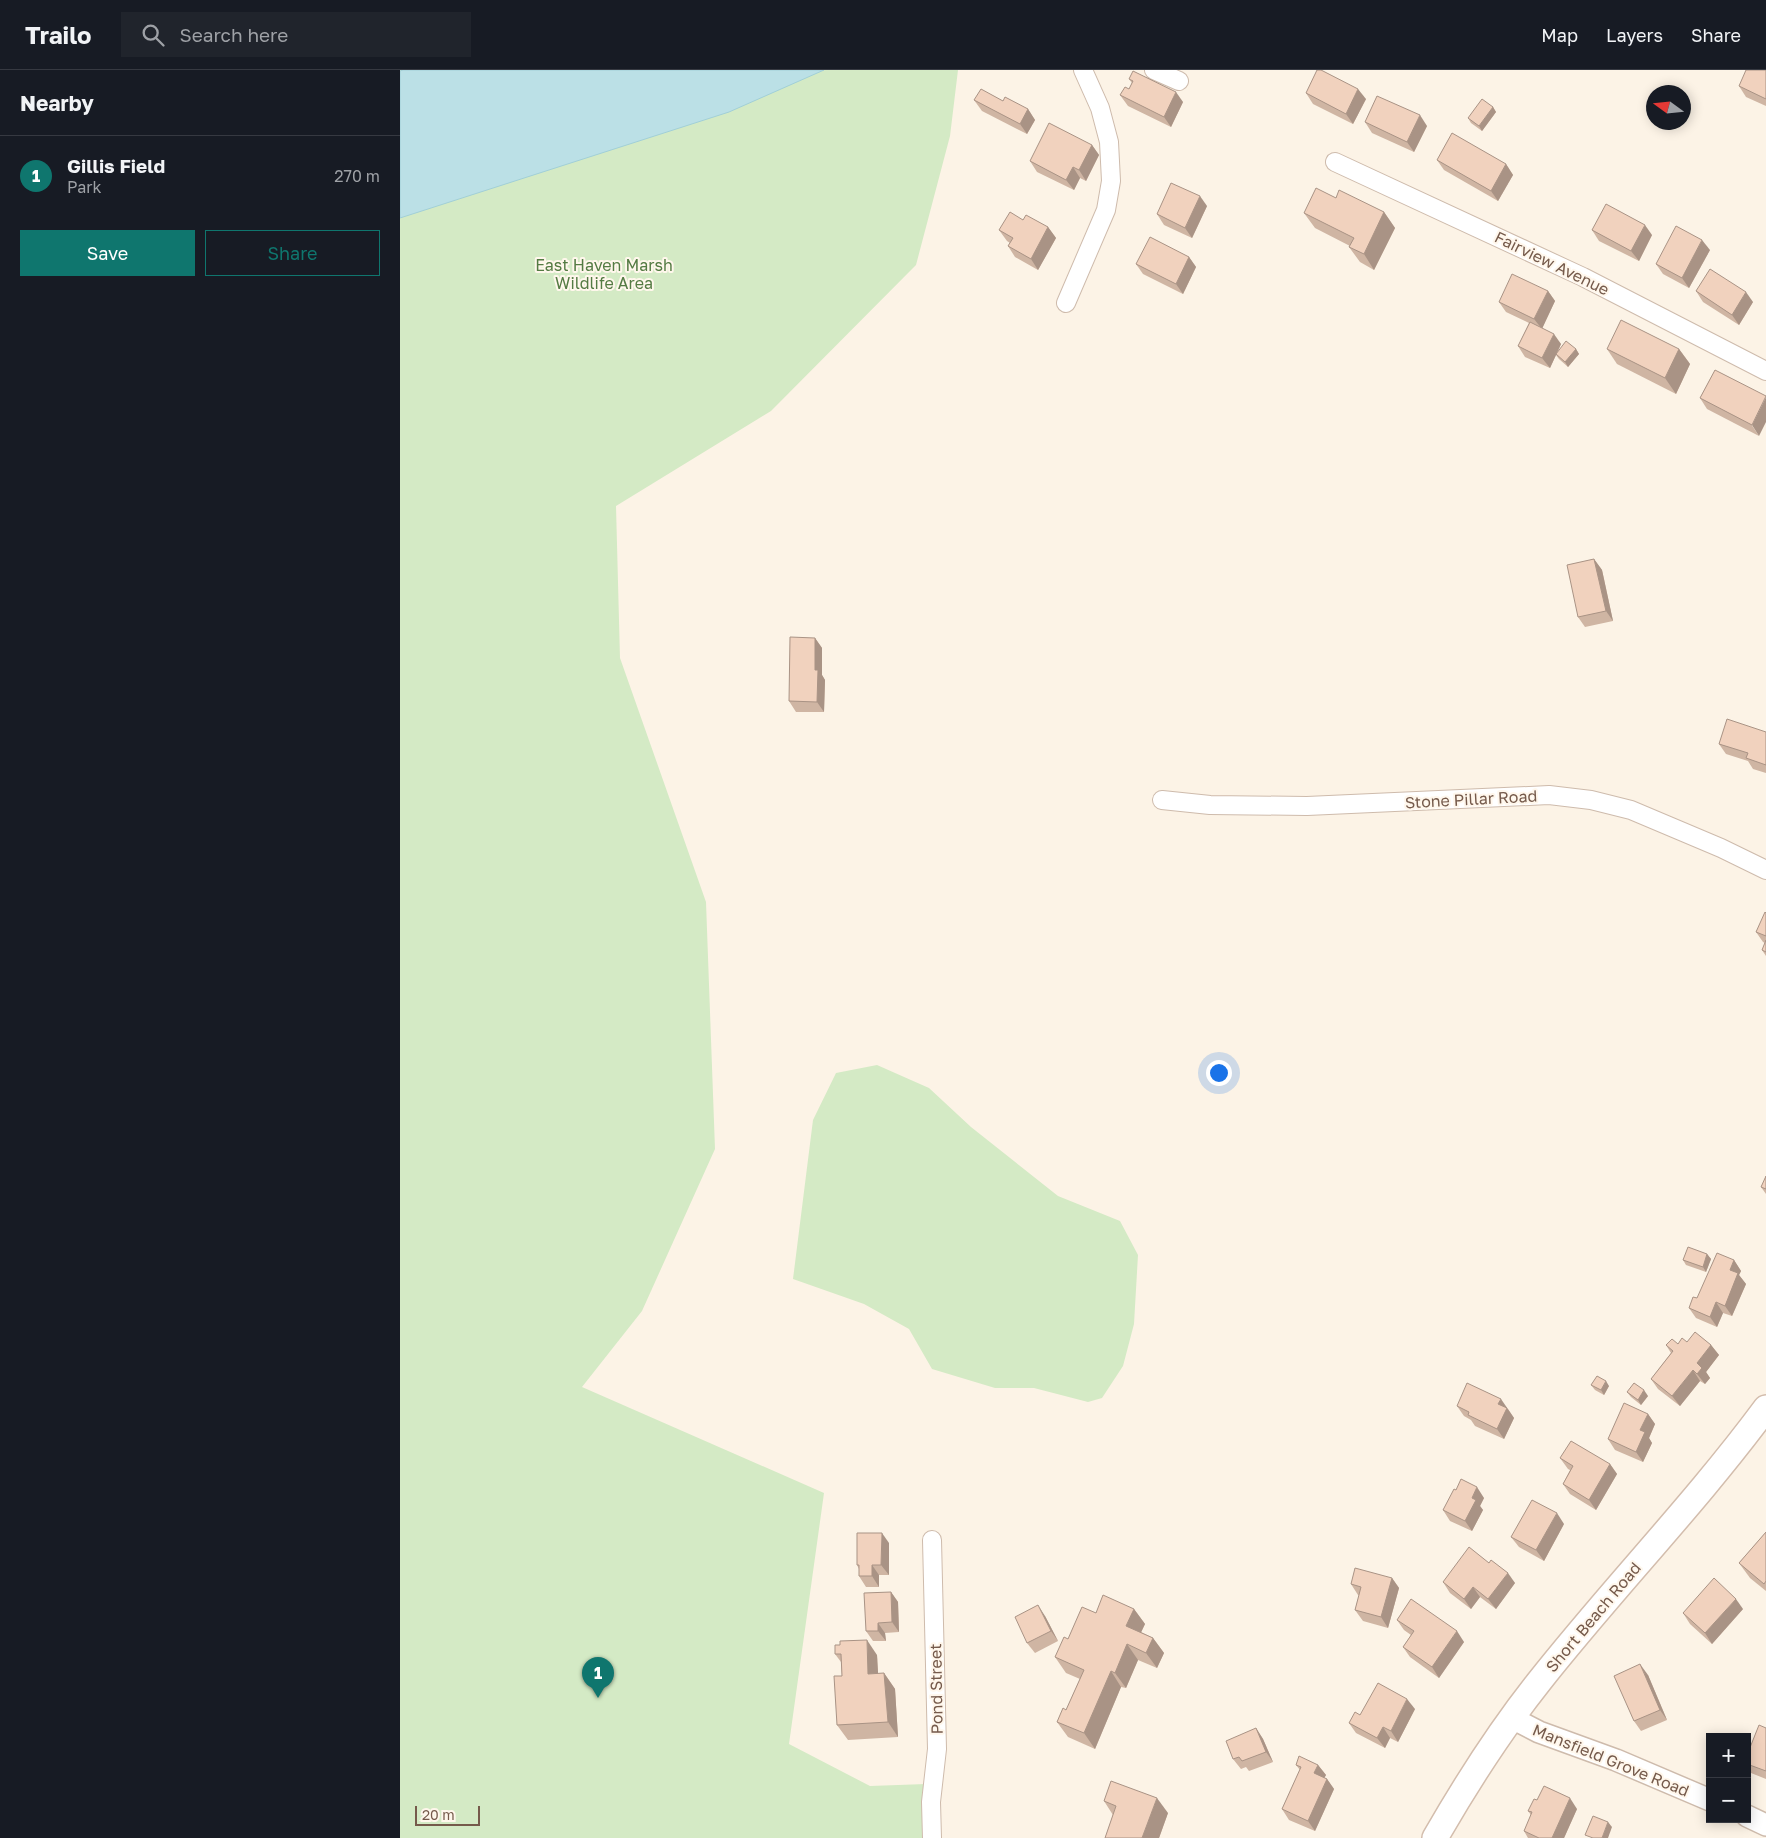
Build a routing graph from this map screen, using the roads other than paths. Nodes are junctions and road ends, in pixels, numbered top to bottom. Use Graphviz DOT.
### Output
graph roads {
  1 [pos="1083,70"];
  2 [pos="1154,70"];
  3 [pos="1178,81"];
  4 [pos="1335,162"];
  5 [pos="1066,303"];
  6 [pos="1766,371"];
  7 [pos="1162,800"];
  8 [pos="1766,870"];
  9 [pos="1766,1408"];
  10 [pos="932,1540"];
  11 [pos="1512,1718"];
  12 [pos="1706,1798"];
  13 [pos="1751,1818"];
  14 [pos="1766,1825"];
  15 [pos="932,1838"];
  16 [pos="1435,1838"];
  1 -- 5 [label="street"];
  2 -- 3 [label="street"];
  4 -- 6 [label="street, Fairview Avenue"];
  7 -- 8 [label="street, Stone Pillar Road"];
  9 -- 11 [label="main road, Short Beach Road"];
  10 -- 15 [label="street, Pond Street"];
  11 -- 12 [label="street, Mansfield Grove Road"];
  11 -- 16 [label="main road, Short Beach Road"];
  13 -- 14 [label="street"];
}
